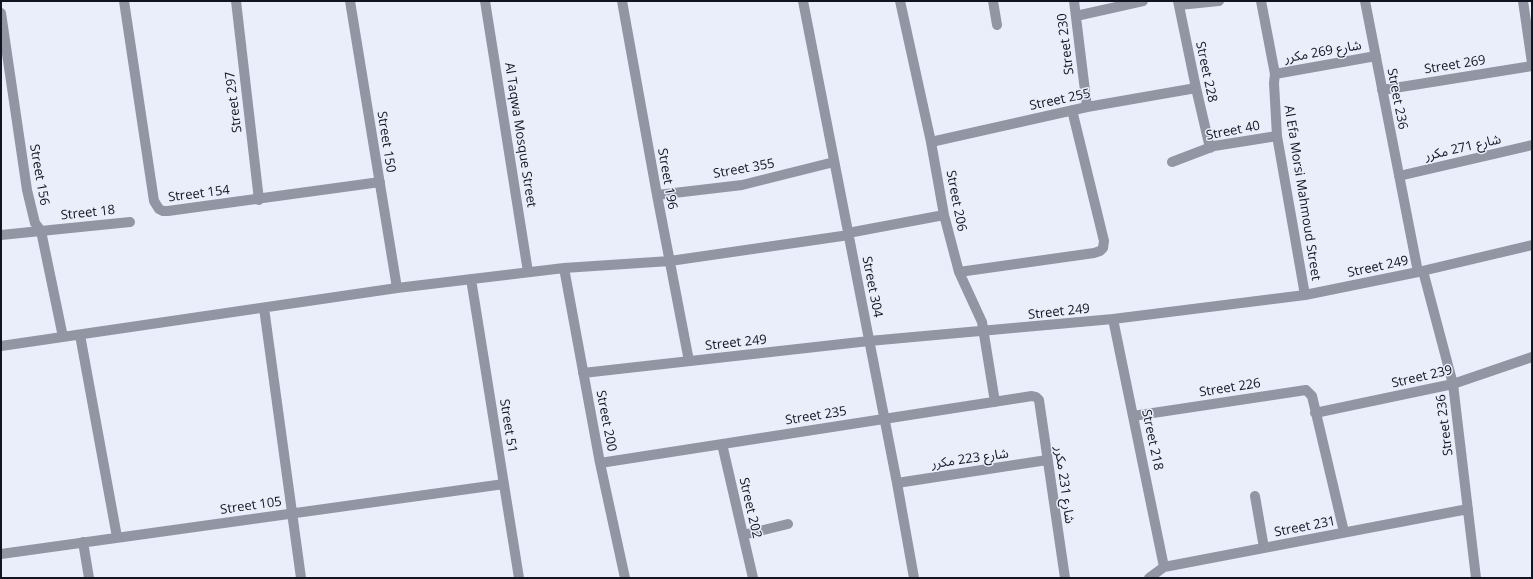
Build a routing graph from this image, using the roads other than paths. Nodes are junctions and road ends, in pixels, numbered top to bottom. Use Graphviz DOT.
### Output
graph roads {
  1 [pos="124,1"];
  2 [pos="236,1"];
  3 [pos="350,1"];
  4 [pos="485,1"];
  5 [pos="622,1"];
  6 [pos="803,1"];
  7 [pos="900,1"];
  8 [pos="993,1"];
  9 [pos="1074,1"];
  10 [pos="1143,1"];
  11 [pos="1219,1"];
  12 [pos="1261,1"];
  13 [pos="1365,1"];
  14 [pos="1523,1"];
  15 [pos="1179,3"];
  16 [pos="1,13"];
  17 [pos="1076,16"];
  18 [pos="997,24"];
  19 [pos="1376,56"];
  20 [pos="1532,65"];
  21 [pos="1276,74"];
  22 [pos="1196,88"];
  23 [pos="1382,90"];
  24 [pos="1086,107"];
  25 [pos="1072,110"];
  26 [pos="1278,136"];
  27 [pos="931,142"];
  28 [pos="1532,145"];
  29 [pos="1210,148"];
  30 [pos="834,162"];
  31 [pos="1172,162"];
  32 [pos="1399,176"];
  33 [pos="380,182"];
  34 [pos="657,194"];
  35 [pos="258,200"];
  36 [pos="944,214"];
  37 [pos="130,222"];
  38 [pos="41,231"];
  39 [pos="848,234"];
  40 [pos="1,235"];
  41 [pos="1532,245"];
  42 [pos="670,261"];
  43 [pos="564,268"];
  44 [pos="528,272"];
  45 [pos="959,272"];
  46 [pos="1420,272"];
  47 [pos="472,279"];
  48 [pos="397,288"];
  49 [pos="1305,296"];
  50 [pos="264,308"];
  51 [pos="1113,319"];
  52 [pos="984,332"];
  53 [pos="80,335"];
  54 [pos="63,337"];
  55 [pos="869,341"];
  56 [pos="1,346"];
  57 [pos="1532,357"];
  58 [pos="689,361"];
  59 [pos="583,373"];
  60 [pos="1453,384"];
  61 [pos="1036,397"];
  62 [pos="995,402"];
  63 [pos="1315,413"];
  64 [pos="1133,416"];
  65 [pos="885,419"];
  66 [pos="722,444"];
  67 [pos="1047,460"];
  68 [pos="600,463"];
  69 [pos="897,482"];
  70 [pos="504,484"];
  71 [pos="1255,496"];
  72 [pos="1468,508"];
  73 [pos="292,513"];
  74 [pos="788,524"];
  75 [pos="1344,532"];
  76 [pos="743,535"];
  77 [pos="117,537"];
  78 [pos="83,542"];
  79 [pos="1264,548"];
  80 [pos="1,554"];
  81 [pos="1164,567"];
  82 [pos="89,578"];
  83 [pos="301,578"];
  84 [pos="519,578"];
  85 [pos="625,578"];
  86 [pos="753,578"];
  87 [pos="914,578"];
  88 [pos="1064,578"];
  89 [pos="1149,578"];
  90 [pos="1476,578"];
  1 -- 35 [label="street, Street 154"];
  2 -- 35 [label="street, Street 297"];
  3 -- 33 [label="street, Street 150"];
  4 -- 44 [label="street, Al Taqwa Mosque Street"];
  5 -- 34 [label="street, Street 196"];
  6 -- 30 [label="street, Street 304"];
  7 -- 27 [label="street, Street 206"];
  8 -- 18 [label="street"];
  9 -- 17 [label="street, Street 230"];
  10 -- 17 [label="street"];
  11 -- 15 [label="street"];
  12 -- 21 [label="street, Al Efa Morsi Mahmoud Street"];
  13 -- 19 [label="street, Street 236"];
  14 -- 20 [label="street"];
  15 -- 22 [label="street, Street 228"];
  16 -- 38 [label="street, Street 156"];
  17 -- 24 [label="street, Street 230"];
  19 -- 21 [label="street, شارع 269 مكرر"];
  19 -- 23 [label="street, Street 236"];
  20 -- 23 [label="street, Street 269"];
  21 -- 26 [label="street, Al Efa Morsi Mahmoud Street"];
  22 -- 24 [label="street, Street 255"];
  22 -- 29 [label="street, Street 228"];
  23 -- 32 [label="street, Street 236"];
  24 -- 25 [label="street, Street 255"];
  25 -- 27 [label="street, Street 255"];
  25 -- 45 [label="street"];
  26 -- 29 [label="street, Street 40"];
  26 -- 49 [label="street, Al Efa Morsi Mahmoud Street"];
  27 -- 36 [label="street, Street 206"];
  28 -- 32 [label="street, شارع 271 مكرر"];
  29 -- 31 [label="street, Street 40"];
  30 -- 34 [label="street, Street 355"];
  30 -- 39 [label="street, Street 304"];
  32 -- 46 [label="street, Street 236"];
  33 -- 35 [label="street, Street 154"];
  33 -- 48 [label="street, Street 150"];
  34 -- 42 [label="street, Street 196"];
  36 -- 39 [label="street"];
  36 -- 45 [label="street, Street 206"];
  37 -- 38 [label="street, Street 18"];
  38 -- 40 [label="street, Street 18"];
  38 -- 54 [label="street, Street 156"];
  39 -- 42 [label="street"];
  39 -- 55 [label="street, Street 304"];
  41 -- 46 [label="street, Street 249"];
  42 -- 43 [label="street"];
  42 -- 58 [label="street, Street 196"];
  43 -- 44 [label="street"];
  43 -- 59 [label="street, Street 200"];
  44 -- 47 [label="street"];
  45 -- 52 [label="street, Street 206"];
  46 -- 49 [label="street, Street 249"];
  46 -- 60 [label="street, Street 236"];
  47 -- 48 [label="street"];
  47 -- 70 [label="street, Street 51"];
  48 -- 50 [label="street"];
  49 -- 51 [label="street, Street 249"];
  50 -- 53 [label="street"];
  50 -- 73 [label="street"];
  51 -- 52 [label="street, Street 249"];
  51 -- 64 [label="street, Street 218"];
  52 -- 55 [label="street, Street 249"];
  52 -- 62 [label="street, Street 206"];
  53 -- 54 [label="street"];
  53 -- 77 [label="street"];
  54 -- 56 [label="street"];
  55 -- 58 [label="street, Street 249"];
  55 -- 65 [label="street, Street 304"];
  57 -- 60 [label="street, Street 239"];
  58 -- 59 [label="street, Street 249"];
  59 -- 68 [label="street, Street 200"];
  60 -- 63 [label="street, Street 239"];
  60 -- 72 [label="street, Street 236"];
  61 -- 62 [label="street, Street 235"];
  61 -- 67 [label="street, شارع 231 مكرر"];
  62 -- 65 [label="street, Street 235"];
  63 -- 64 [label="street, Street 226"];
  63 -- 75 [label="street"];
  64 -- 81 [label="street, Street 218"];
  65 -- 66 [label="street, Street 235"];
  65 -- 69 [label="street, Street 304"];
  66 -- 68 [label="street, Street 235"];
  66 -- 76 [label="street, Street 202"];
  67 -- 69 [label="street, شارع 223 مكرر"];
  67 -- 88 [label="street, شارع 231 مكرر"];
  68 -- 85 [label="street, Street 200"];
  69 -- 87 [label="street, Street 304"];
  70 -- 73 [label="street, Street 105"];
  70 -- 84 [label="street, Street 51"];
  71 -- 79 [label="street"];
  72 -- 75 [label="street, Street 231"];
  72 -- 90 [label="street, Street 236"];
  73 -- 77 [label="street, Street 105"];
  73 -- 83 [label="street"];
  74 -- 76 [label="street"];
  75 -- 79 [label="street, Street 231"];
  76 -- 86 [label="street, Street 202"];
  77 -- 78 [label="street, Street 105"];
  78 -- 80 [label="street, Street 105"];
  78 -- 82 [label="street"];
  79 -- 81 [label="street, Street 231"];
  81 -- 89 [label="street, Street 231"];
}
